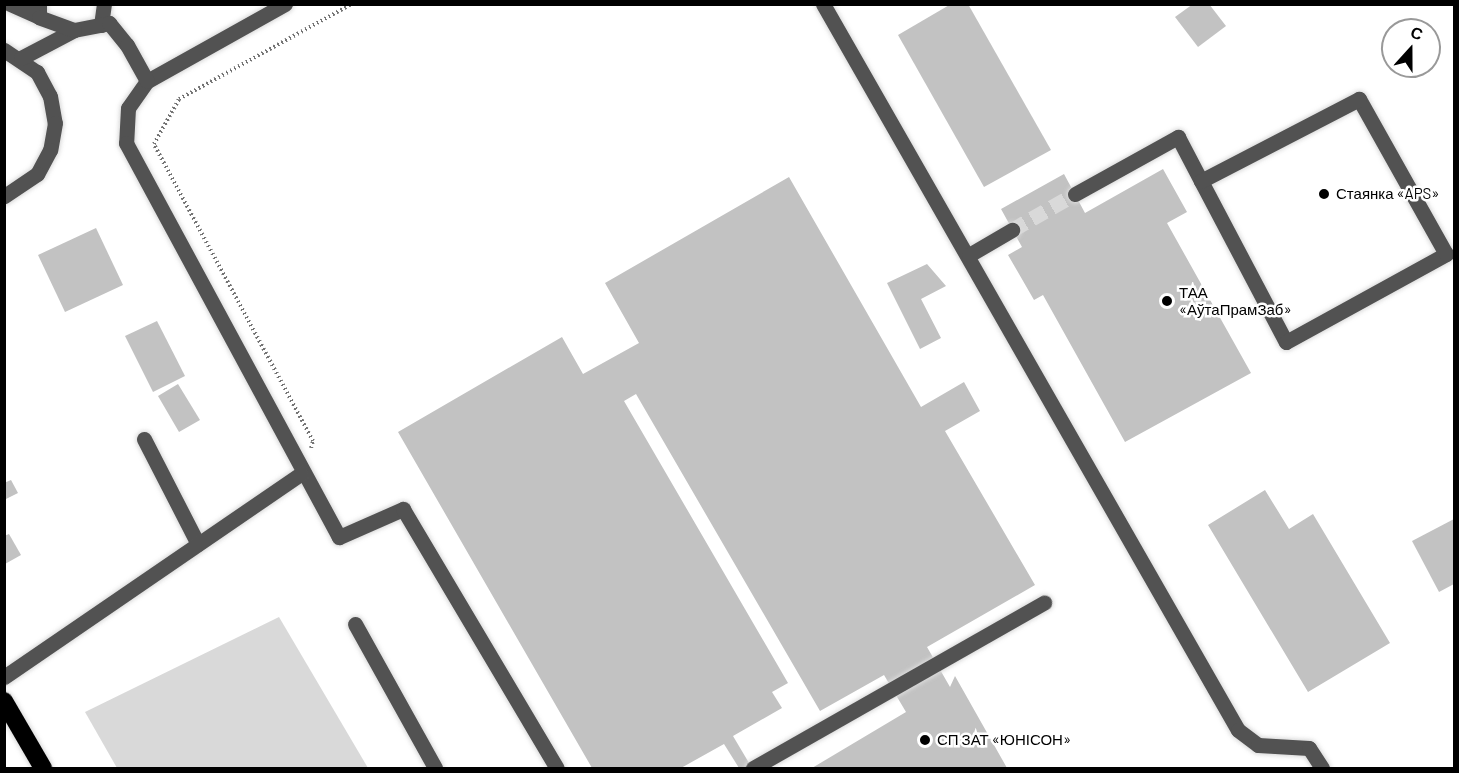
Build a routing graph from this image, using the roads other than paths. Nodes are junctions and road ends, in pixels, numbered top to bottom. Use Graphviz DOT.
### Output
graph roads {
  1 [pos="9,4"];
  2 [pos="104,4"];
  3 [pos="285,4"];
  4 [pos="823,4"];
  5 [pos="39,11"];
  6 [pos="101,25"];
  7 [pos="74,30"];
  8 [pos="4,50"];
  9 [pos="21,58"];
  10 [pos="147,81"];
  11 [pos="1201,181"];
  12 [pos="1075,194"];
  13 [pos="4,195"];
  14 [pos="1012,230"];
  15 [pos="969,255"];
  16 [pos="144,439"];
  17 [pos="302,474"];
  18 [pos="198,544"];
  19 [pos="1044,603"];
  20 [pos="355,624"];
  21 [pos="4,677"];
  22 [pos="4,701"];
  23 [pos="43,768"];
  24 [pos="435,768"];
  25 [pos="557,768"];
  26 [pos="753,768"];
  27 [pos="1322,768"];
  1 -- 5 [label="street"];
  2 -- 6 [label="street"];
  3 -- 10 [label="street"];
  4 -- 15 [label="street"];
  5 -- 7 [label="street"];
  6 -- 7 [label="street"];
  6 -- 10 [label="street"];
  7 -- 9 [label="street"];
  8 -- 9 [label="street"];
  9 -- 13 [label="street"];
  10 -- 17 [label="street"];
  11 -- 11 [label="street"];
  11 -- 12 [label="street"];
  14 -- 15 [label="street"];
  15 -- 27 [label="street"];
  16 -- 18 [label="street"];
  17 -- 18 [label="street"];
  17 -- 25 [label="street"];
  18 -- 21 [label="street"];
  19 -- 26 [label="street"];
  20 -- 24 [label="street"];
  22 -- 23 [label="highway"];
}
